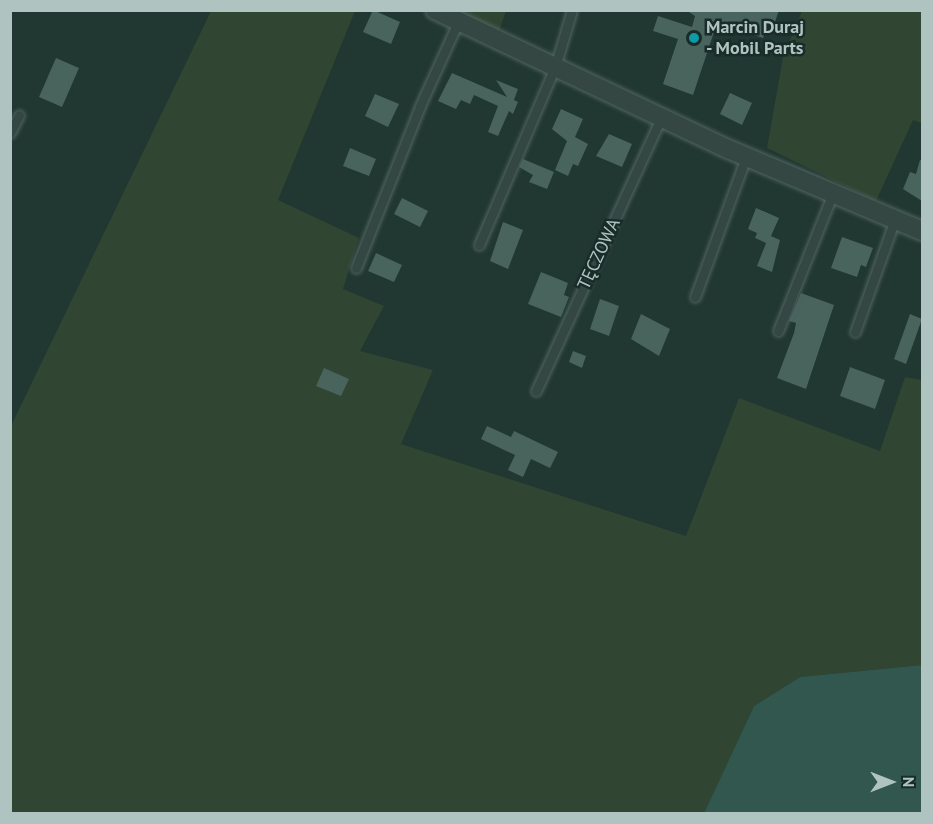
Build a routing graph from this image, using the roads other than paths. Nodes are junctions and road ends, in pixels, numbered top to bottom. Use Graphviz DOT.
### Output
graph roads {
  1 [pos="572,10"];
  2 [pos="436,11"];
  3 [pos="458,22"];
  4 [pos="555,67"];
  5 [pos="19,114"];
  6 [pos="661,118"];
  7 [pos="10,133"];
  8 [pos="746,157"];
  9 [pos="833,193"];
  10 [pos="895,219"];
  11 [pos="922,231"];
  12 [pos="479,244"];
  13 [pos="356,268"];
  14 [pos="695,297"];
  15 [pos="778,331"];
  16 [pos="855,332"];
  17 [pos="536,391"];
  1 -- 4 [label="lane"];
  2 -- 3 [label="street"];
  3 -- 4 [label="street"];
  3 -- 13 [label="lane"];
  4 -- 6 [label="street"];
  4 -- 12 [label="lane"];
  5 -- 7 [label="lane"];
  6 -- 8 [label="street"];
  6 -- 17 [label="lane, TĘCZOWA"];
  8 -- 9 [label="street"];
  8 -- 14 [label="lane"];
  9 -- 10 [label="street"];
  9 -- 15 [label="lane"];
  10 -- 11 [label="street"];
  10 -- 16 [label="lane"];
}
